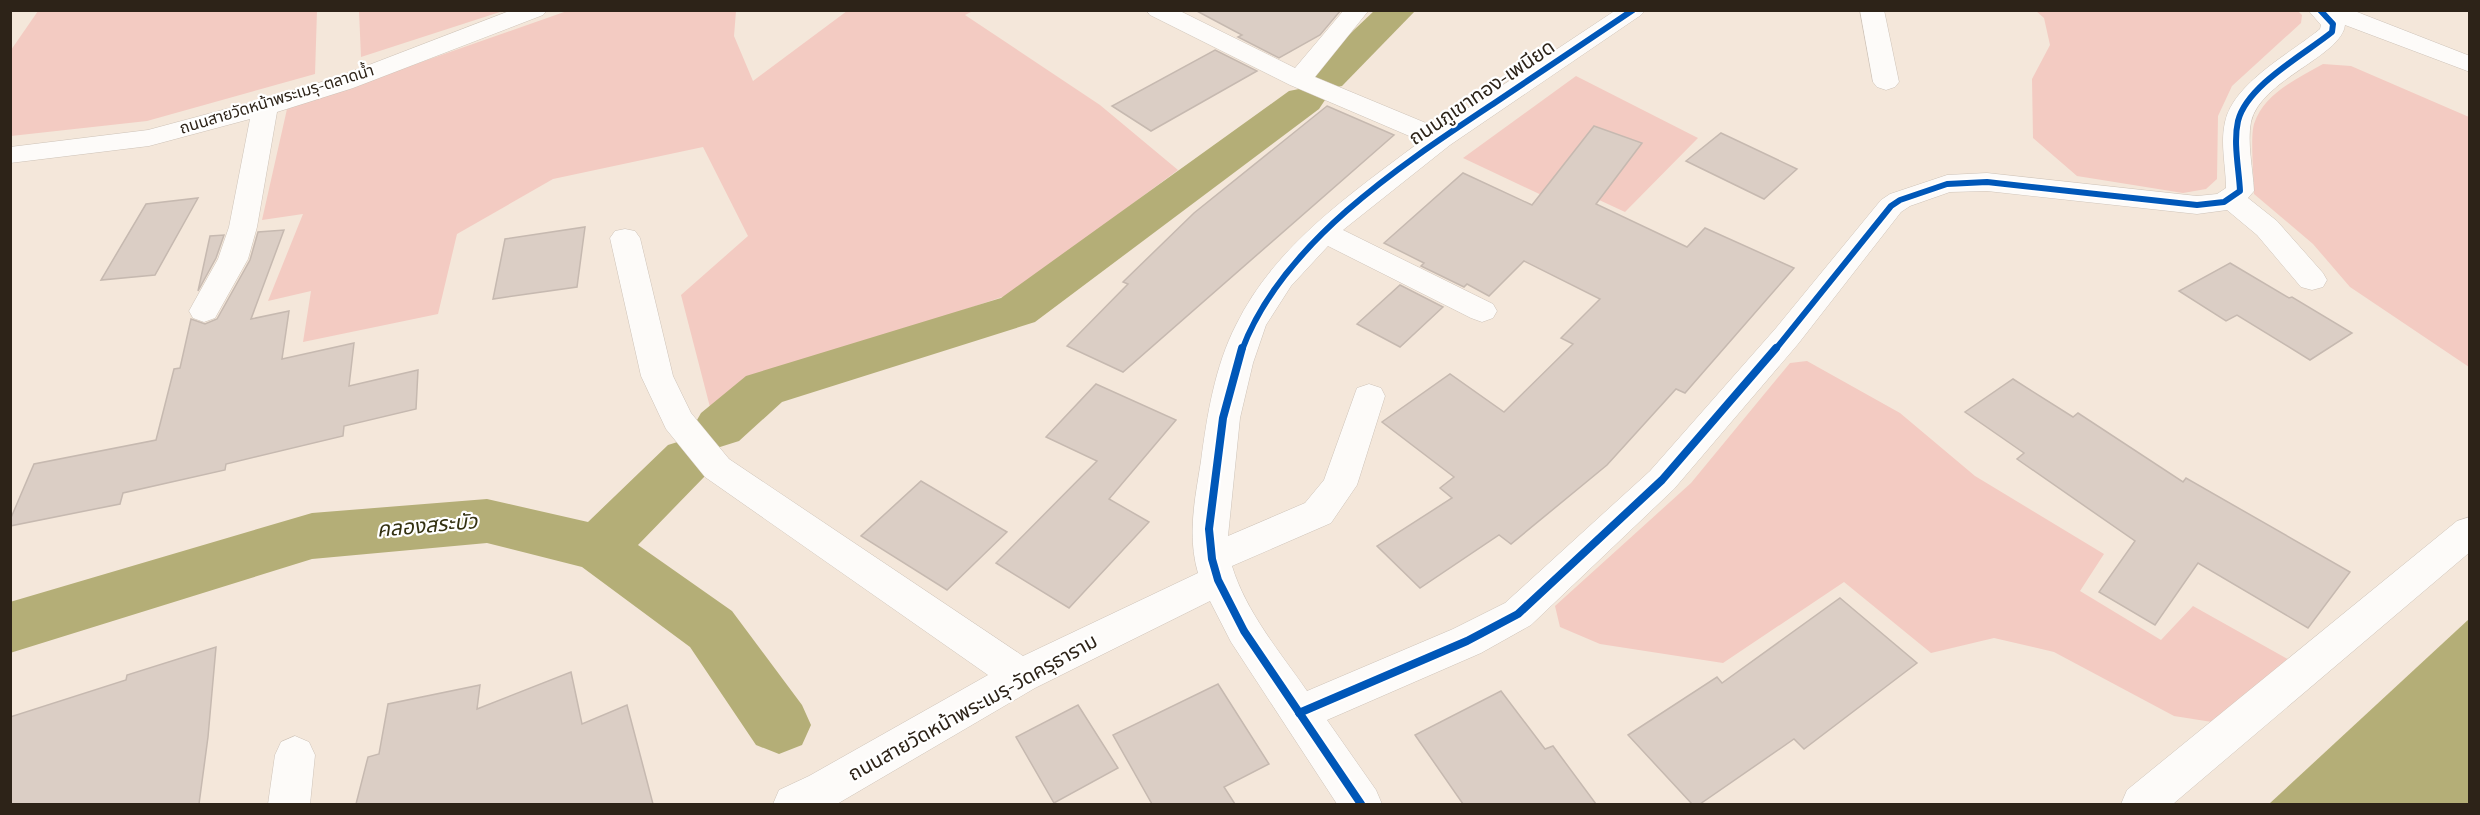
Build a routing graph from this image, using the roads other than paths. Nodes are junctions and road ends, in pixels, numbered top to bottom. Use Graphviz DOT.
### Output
graph roads {
  1 [pos="535,10"];
  2 [pos="1158,10"];
  3 [pos="1357,10"];
  4 [pos="1633,10"];
  5 [pos="1872,10"];
  6 [pos="2320,10"];
  7 [pos="2329,10"];
  8 [pos="2469,65"];
  9 [pos="1299,80"];
  10 [pos="1886,82"];
  11 [pos="265,107"];
  12 [pos="1440,139"];
  13 [pos="10,154"];
  14 [pos="2230,198"];
  15 [pos="1325,233"];
  16 [pos="625,238"];
  17 [pos="2312,280"];
  18 [pos="204,310"];
  19 [pos="1482,311"];
  20 [pos="1369,396"];
  21 [pos="2469,531"];
  22 [pos="1215,570"];
  23 [pos="1021,676"];
  24 [pos="1299,713"];
  25 [pos="295,754"];
  26 [pos="289,804"];
  27 [pos="794,804"];
  28 [pos="1361,804"];
  29 [pos="2142,804"];
  1 -- 11 [label="street, ถนนสายวัดหน้าพระเมรุ-ตลาดน้ำ"];
  2 -- 9 [label="street"];
  3 -- 9 [label="street"];
  4 -- 12 [label="street, ถนนภูเขาทอง-เพนียด"];
  5 -- 10 [label="street"];
  6 -- 14 [label="street"];
  7 -- 8 [label="street"];
  9 -- 12 [label="street"];
  11 -- 13 [label="street, ถนนสายวัดหน้าพระเมรุ-ตลาดน้ำ"];
  11 -- 18 [label="street"];
  12 -- 15 [label="street, ถนนภูเขาทอง-เพนียด"];
  14 -- 17 [label="street"];
  14 -- 24 [label="street"];
  15 -- 19 [label="street"];
  15 -- 22 [label="street, ถนนภูเขาทอง-เพนียด"];
  16 -- 23 [label="street"];
  20 -- 22 [label="street, ถนนสายวัดหน้าพระเมรุ-วัดครุธาราม"];
  21 -- 29 [label="street"];
  22 -- 23 [label="street, ถนนสายวัดหน้าพระเมรุ-วัดครุธาราม"];
  22 -- 24 [label="street, ถนนภูเขาทอง-เพนียด"];
  23 -- 27 [label="street, ถนนสายวัดหน้าพระเมรุ-วัดครุธาราม"];
  24 -- 28 [label="street, ถนนภูเขาทอง-เพนียด"];
  25 -- 26 [label="street"];
}
